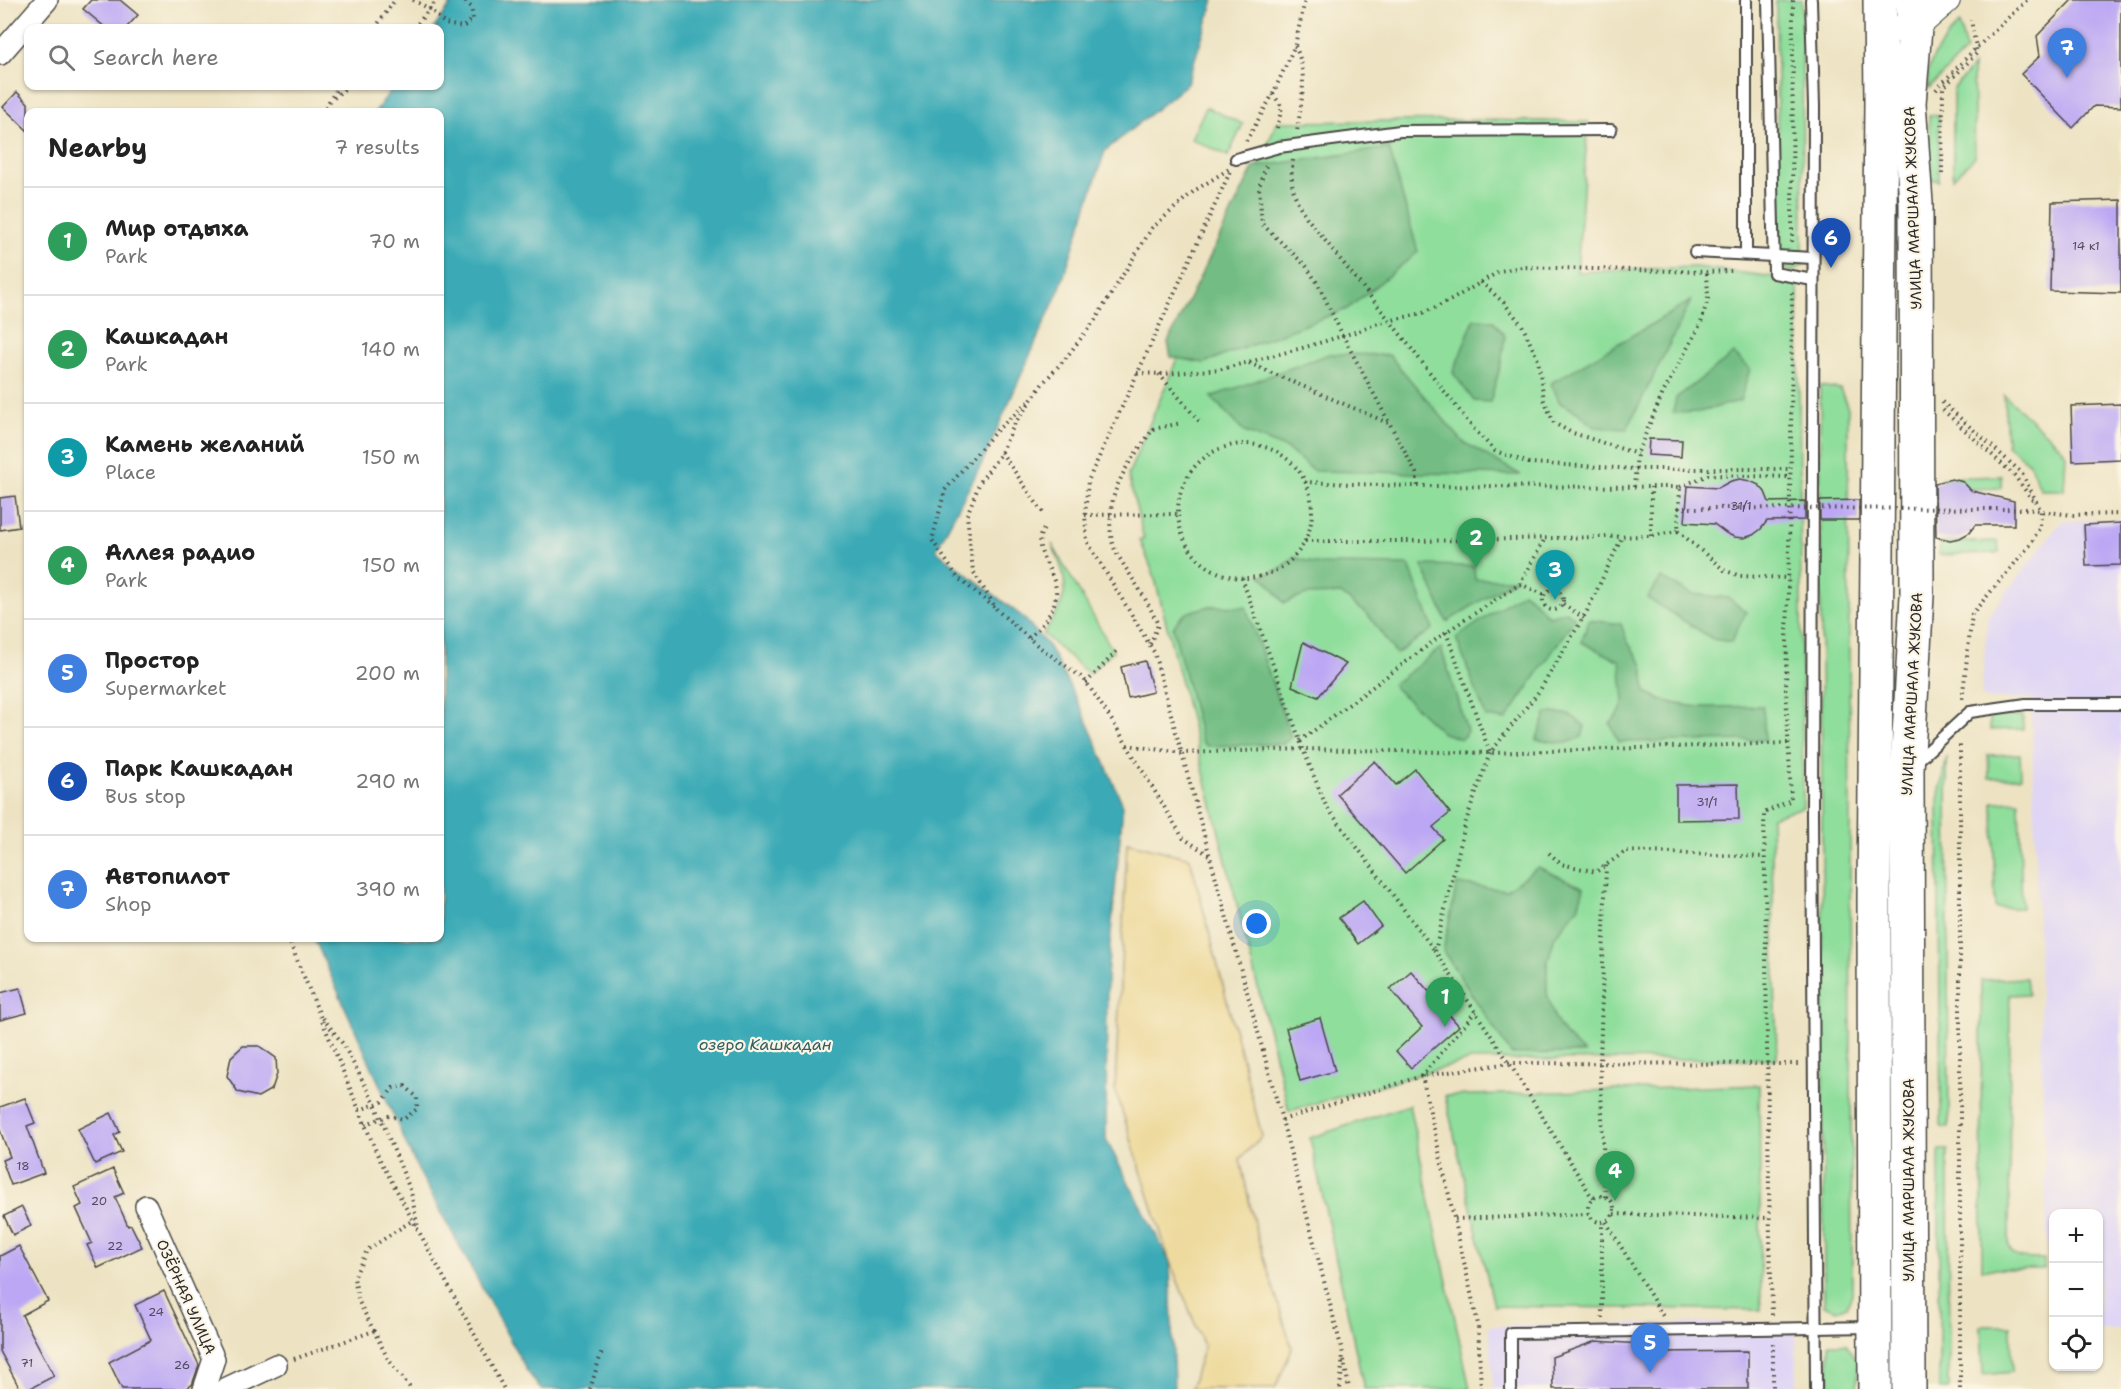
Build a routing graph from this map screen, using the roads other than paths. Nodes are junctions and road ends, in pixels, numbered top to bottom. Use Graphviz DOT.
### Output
graph roads {
  1 [pos="47,0"];
  2 [pos="1746,0"];
  3 [pos="1768,0"];
  4 [pos="1811,0"];
  5 [pos="1947,0"];
  6 [pos="1914,14"];
  7 [pos="1881,15"];
  8 [pos="26,24"];
  9 [pos="24,26"];
  10 [pos="0,54"];
  11 [pos="1611,130"];
  12 [pos="1234,163"];
  13 [pos="1695,252"];
  14 [pos="1746,254"];
  15 [pos="1773,256"];
  16 [pos="1813,258"];
  17 [pos="1813,280"];
  18 [pos="2121,704"];
  19 [pos="1907,770"];
  20 [pos="146,1206"];
  21 [pos="1874,1327"];
  22 [pos="1816,1328"];
  23 [pos="276,1365"];
  24 [pos="204,1389"];
  25 [pos="225,1389"];
  26 [pos="1511,1389"];
  27 [pos="1816,1389"];
  28 [pos="1875,1389"];
  29 [pos="1909,1389"];
  1 -- 8 [label="street"];
  2 -- 14 [label="lane"];
  3 -- 15 [label="lane"];
  4 -- 16 [label="lane"];
  5 -- 6 [label="street"];
  6 -- 7 [label="street"];
  6 -- 19 [label="main road, УЛИЦА МАРШАЛА ЖУКОВА"];
  7 -- 21 [label="main road, УЛИЦА МАРШАЛА ЖУКОВА"];
  9 -- 10 [label="street"];
  11 -- 12 [label="lane"];
  13 -- 14 [label="lane"];
  14 -- 15 [label="lane"];
  15 -- 16 [label="lane"];
  15 -- 17 [label="lane"];
  16 -- 17 [label="lane"];
  17 -- 22 [label="lane"];
  18 -- 19 [label="lane"];
  19 -- 29 [label="main road, УЛИЦА МАРШАЛА ЖУКОВА"];
  20 -- 24 [label="street, ОЗЁРНАЯ УЛИЦА"];
  21 -- 22 [label="lane"];
  21 -- 28 [label="main road, УЛИЦА МАРШАЛА ЖУКОВА"];
  22 -- 26 [label="lane"];
  22 -- 27 [label="lane"];
  23 -- 25 [label="street"];
}
